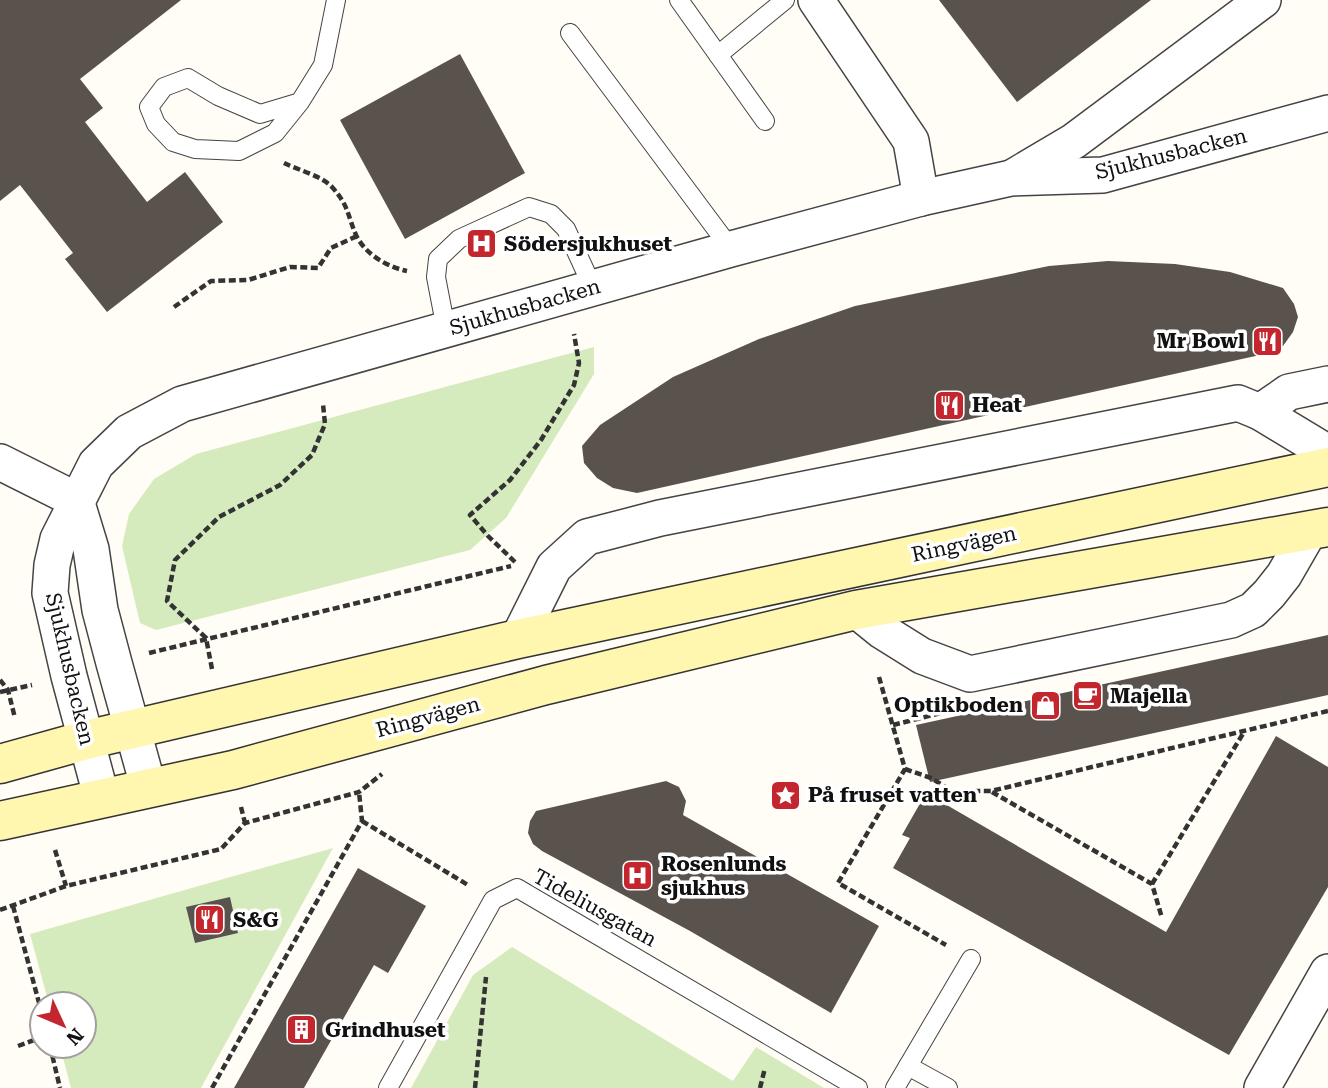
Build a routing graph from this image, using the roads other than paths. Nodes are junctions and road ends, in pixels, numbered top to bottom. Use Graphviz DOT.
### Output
graph roads {
  1 [pos="336,0"];
  2 [pos="679,0"];
  3 [pos="785,0"];
  4 [pos="816,0"];
  5 [pos="1264,0"];
  6 [pos="570,33"];
  7 [pos="718,55"];
  8 [pos="300,102"];
  9 [pos="1328,113"];
  10 [pos="765,121"];
  11 [pos="1011,178"];
  12 [pos="921,198"];
  13 [pos="731,249"];
  14 [pos="580,291"];
  15 [pos="446,329"];
  16 [pos="1328,384"];
  17 [pos="1260,412"];
  18 [pos="1328,453"];
  19 [pos="0,463"];
  20 [pos="1328,467"];
  21 [pos="76,500"];
  22 [pos="1319,528"];
  23 [pos="856,610"];
  24 [pos="517,639"];
  25 [pos="133,729"];
  26 [pos="86,740"];
  27 [pos="0,764"];
  28 [pos="149,789"];
  29 [pos="102,799"];
  30 [pos="0,821"];
  31 [pos="971,959"];
  32 [pos="1328,972"];
  33 [pos="908,1066"];
  34 [pos="388,1088"];
  35 [pos="858,1088"];
  36 [pos="895,1088"];
  37 [pos="948,1088"];
  38 [pos="1262,1088"];
  1 -- 8 [label="lane"];
  2 -- 7 [label="lane"];
  3 -- 7 [label="lane"];
  4 -- 12 [label="street"];
  5 -- 11 [label="street, Sjukhusbacken"];
  6 -- 13 [label="lane"];
  7 -- 10 [label="lane"];
  8 -- 8 [label="lane"];
  9 -- 11 [label="street, Sjukhusbacken"];
  11 -- 12 [label="street, Sjukhusbacken"];
  12 -- 13 [label="street, Sjukhusbacken"];
  13 -- 14 [label="street, Sjukhusbacken"];
  14 -- 15 [label="street, Sjukhusbacken"];
  14 -- 15 [label="lane"];
  15 -- 21 [label="street, Sjukhusbacken"];
  16 -- 17 [label="street"];
  17 -- 18 [label="street"];
  17 -- 24 [label="street"];
  19 -- 21 [label="street"];
  20 -- 24 [label="main road, Ringvägen"];
  21 -- 25 [label="street, Sjukhusbacken"];
  21 -- 26 [label="street, Sjukhusbacken"];
  22 -- 23 [label="main road, Ringvägen"];
  22 -- 23 [label="street, Ringvägen"];
  23 -- 28 [label="main road, Ringvägen"];
  24 -- 25 [label="main road, Ringvägen"];
  25 -- 26 [label="main road, Ringvägen"];
  25 -- 28 [label="street, Sjukhusbacken"];
  26 -- 27 [label="main road, Ringvägen"];
  26 -- 29 [label="street, Sjukhusbacken"];
  28 -- 29 [label="main road, Ringvägen"];
  29 -- 30 [label="main road, Ringvägen"];
  31 -- 33 [label="lane"];
  32 -- 38 [label="street"];
  33 -- 36 [label="lane"];
  33 -- 37 [label="lane"];
  34 -- 35 [label="lane, Tideliusgatan"];
}
